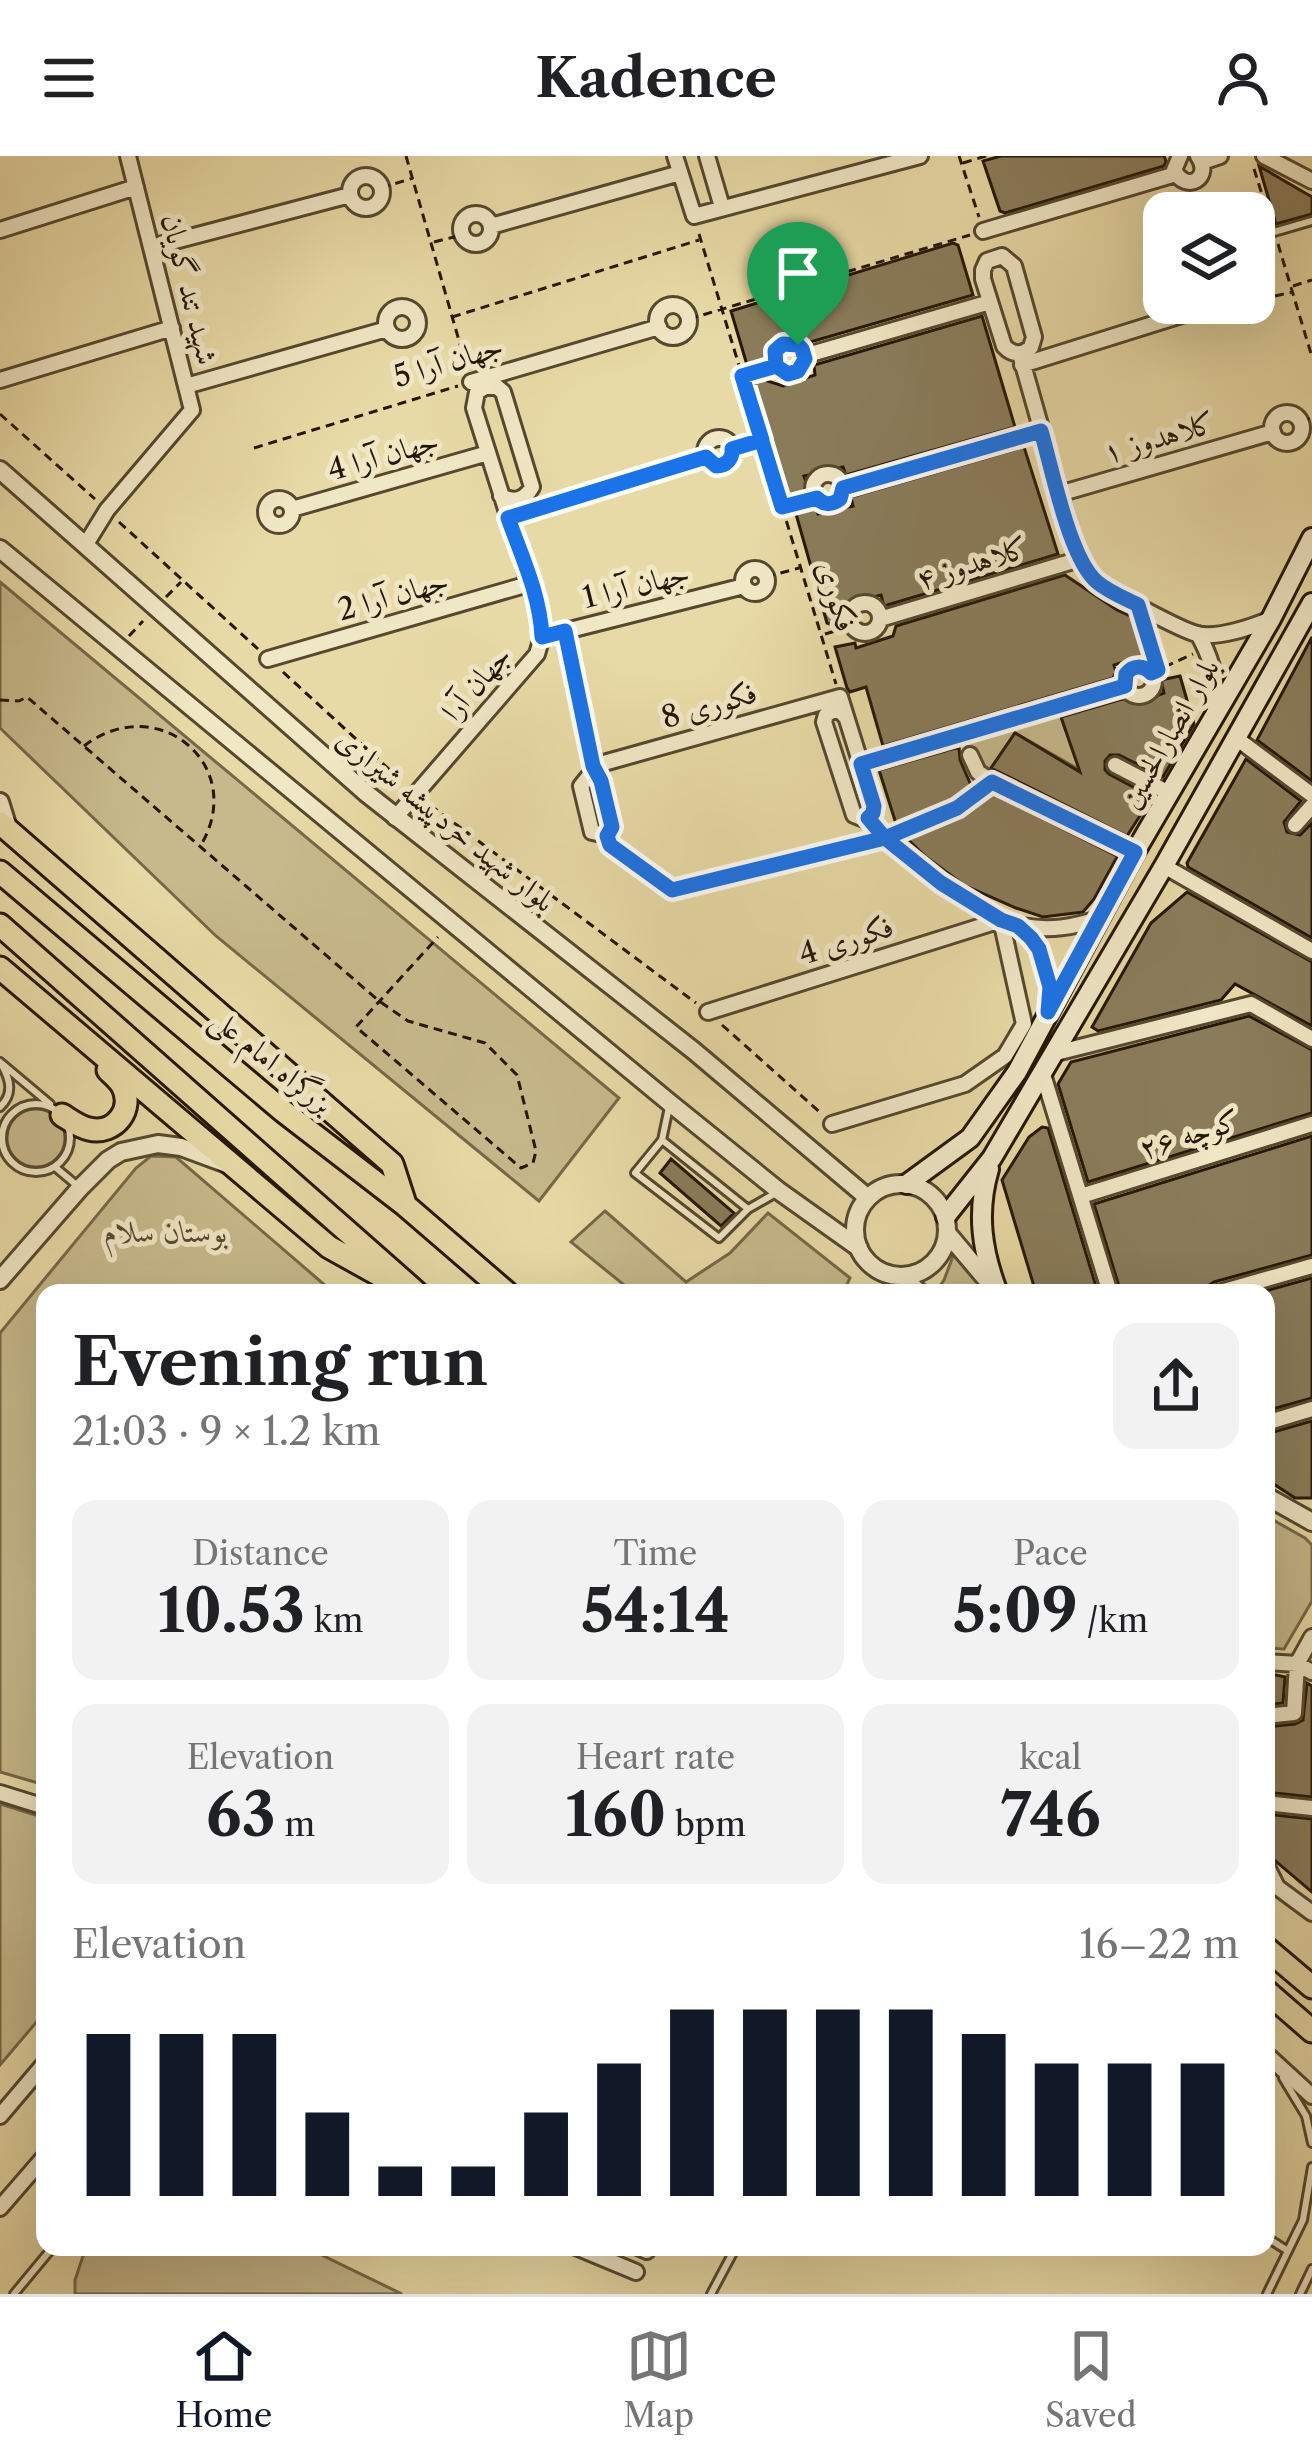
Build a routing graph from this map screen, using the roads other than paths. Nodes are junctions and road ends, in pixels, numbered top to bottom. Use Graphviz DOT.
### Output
graph roads {
  1 [pos="128,156"];
  2 [pos="675,156"];
  3 [pos="707,156"];
  4 [pos="920,156"];
  5 [pos="1180,156"];
  6 [pos="1220,156"];
  7 [pos="1264,156"];
  8 [pos="1200,159"];
  9 [pos="680,173"];
  10 [pos="1176,174"];
  11 [pos="1312,181"];
  12 [pos="136,187"];
  13 [pos="350,195"];
  14 [pos="722,207"];
  15 [pos="1312,221"];
  16 [pos="0,230"];
  17 [pos="983,231"];
  18 [pos="1275,232"];
  19 [pos="462,235"];
  20 [pos="152,247"];
  21 [pos="990,302"];
  22 [pos="1145,324"];
  23 [pos="659,327"];
  24 [pos="172,328"];
  25 [pos="387,329"];
  26 [pos="804,356"];
  27 [pos="1021,359"];
  28 [pos="498,374"];
  29 [pos="0,380"];
  30 [pos="471,382"];
  31 [pos="186,386"];
  32 [pos="503,392"];
  33 [pos="1306,419"];
  34 [pos="1041,431"];
  35 [pos="732,449"];
  36 [pos="488,453"];
  37 [pos="0,470"];
  38 [pos="532,487"];
  39 [pos="843,488"];
  40 [pos="1060,494"];
  41 [pos="501,496"];
  42 [pos="541,508"];
  43 [pos="292,509"];
  44 [pos="508,518"];
  45 [pos="1312,538"];
  46 [pos="86,544"];
  47 [pos="0,549"];
  48 [pos="1080,559"];
  49 [pos="766,577"];
  50 [pos="532,583"];
  51 [pos="1312,603"];
  52 [pos="880,619"];
  53 [pos="1271,619"];
  54 [pos="542,637"];
  55 [pos="1202,641"];
  56 [pos="268,659"];
  57 [pos="1154,671"];
  58 [pos="1214,715"];
  59 [pos="845,716"];
  60 [pos="1236,739"];
  61 [pos="970,755"];
  62 [pos="861,764"];
  63 [pos="1115,765"];
  64 [pos="1169,793"];
  65 [pos="1311,795"];
  66 [pos="0,802"];
  67 [pos="395,818"];
  68 [pos="868,818"];
  69 [pos="1295,826"];
  70 [pos="5,827"];
  71 [pos="885,838"];
  72 [pos="1135,852"];
  73 [pos="1163,866"];
  74 [pos="0,872"];
  75 [pos="1098,919"];
  76 [pos="1001,920"];
  77 [pos="0,925"];
  78 [pos="1018,926"];
  79 [pos="1312,951"];
  80 [pos="0,968"];
  81 [pos="708,1012"];
  82 [pos="1048,1012"];
  83 [pos="77,1033"];
  84 [pos="1312,1039"];
  85 [pos="0,1062"];
  86 [pos="1047,1062"];
  87 [pos="670,1103"];
  88 [pos="0,1107"];
  89 [pos="62,1114"];
  90 [pos="832,1124"];
  91 [pos="1312,1124"];
  92 [pos="662,1140"];
  93 [pos="1,1142"];
  94 [pos="992,1158"];
  95 [pos="55,1167"];
  96 [pos="236,1168"];
  97 [pos="907,1184"];
  98 [pos="80,1188"];
  99 [pos="779,1191"];
  100 [pos="1081,1196"];
  101 [pos="868,1198"];
  102 [pos="405,1205"];
  103 [pos="748,1209"];
  104 [pos="947,1225"];
  105 [pos="860,1249"];
  106 [pos="1312,1266"];
  107 [pos="901,1276"];
  108 [pos="0,1280"];
  109 [pos="397,1284"];
  110 [pos="404,1284"];
  111 [pos="497,1284"];
  112 [pos="910,1284"];
  113 [pos="991,1284"];
  114 [pos="995,1284"];
  115 [pos="1107,1284"];
  116 [pos="1249,1284"];
  117 [pos="1309,1410"];
  118 [pos="1275,1420"];
  119 [pos="1275,1501"];
  120 [pos="1312,1522"];
  121 [pos="1312,1637"];
  122 [pos="1275,1663"];
  123 [pos="1305,1668"];
  124 [pos="1275,1715"];
  125 [pos="0,1793"];
  126 [pos="36,1804"];
  127 [pos="1275,1805"];
  128 [pos="1312,1808"];
  129 [pos="1275,1883"];
  130 [pos="1312,1913"];
  131 [pos="1275,1956"];
  132 [pos="1312,1988"];
  133 [pos="1275,1999"];
  134 [pos="1312,2031"];
  135 [pos="1275,2061"];
  136 [pos="1275,2065"];
  137 [pos="36,2074"];
  138 [pos="1312,2096"];
  139 [pos="0,2116"];
  140 [pos="1312,2144"];
  141 [pos="36,2166"];
  142 [pos="1312,2167"];
  143 [pos="0,2208"];
  144 [pos="1275,2243"];
  145 [pos="1288,2251"];
  146 [pos="46,2256"];
  147 [pos="597,2256"];
  148 [pos="731,2256"];
  149 [pos="1312,2269"];
  150 [pos="635,2272"];
  151 [pos="14,2294"];
  152 [pos="711,2294"];
  153 [pos="1267,2294"];
  154 [pos="1300,2294"];
  1 -- 12 [label="street, شهید تند گویان"];
  2 -- 9 [label="street"];
  3 -- 14 [label="street"];
  4 -- 14 [label="street"];
  5 -- 10 [label="street"];
  6 -- 8 [label="street"];
  7 -- 11 [label="street"];
  8 -- 10 [label="street"];
  9 -- 14 [label="street"];
  9 -- 19 [label="street"];
  10 -- 17 [label="street"];
  12 -- 16 [label="street"];
  12 -- 20 [label="street, شهید تند گویان"];
  13 -- 13 [label="street"];
  13 -- 20 [label="street"];
  15 -- 18 [label="lane"];
  20 -- 24 [label="street, شهید تند گویان"];
  21 -- 26 [label="street"];
  21 -- 27 [label="street"];
  21 -- 27 [label="street"];
  22 -- 27 [label="street"];
  23 -- 23 [label="street"];
  23 -- 28 [label="street, جهان آرا 5"];
  24 -- 29 [label="street"];
  24 -- 31 [label="street, شهید تند گویان"];
  25 -- 31 [label="street"];
  26 -- 26 [label="street"];
  27 -- 34 [label="street"];
  28 -- 30 [label="street, جهان آرا 5"];
  28 -- 32 [label="street"];
  31 -- 46 [label="street, شهید تند گویان"];
  32 -- 36 [label="street, جهان آرا"];
  32 -- 38 [label="street"];
  33 -- 40 [label="street, کلاهدوز ۱"];
  34 -- 39 [label="street"];
  34 -- 40 [label="street"];
  35 -- 42 [label="street"];
  36 -- 41 [label="street, جهان آرا"];
  36 -- 43 [label="street, جهان آرا 4"];
  37 -- 46 [label="street, بلوار شهید خردپیشه شیرازی"];
  38 -- 41 [label="street"];
  38 -- 42 [label="street"];
  39 -- 39 [label="street"];
  40 -- 48 [label="street"];
  41 -- 44 [label="street, جهان آرا"];
  42 -- 44 [label="street"];
  44 -- 50 [label="street, جهان آرا"];
  45 -- 53 [label="main road, بلوار انصارالحسین"];
  46 -- 67 [label="street, بلوار شهید خردپیشه شیرازی"];
  47 -- 87 [label="street"];
  48 -- 52 [label="street, کلاهدوز ۴"];
  48 -- 55 [label="street"];
  49 -- 54 [label="street, جهان آرا 1"];
  50 -- 54 [label="street, جهان آرا"];
  50 -- 56 [label="street, جهان آرا 2"];
  51 -- 60 [label="main road, بلوار انصارالحسین"];
  52 -- 52 [label="street"];
  53 -- 55 [label="street"];
  53 -- 58 [label="main road, بلوار انصارالحسین"];
  54 -- 67 [label="street, جهان آرا"];
  55 -- 58 [label="street"];
  57 -- 62 [label="street"];
  58 -- 64 [label="main road, بلوار انصارالحسین"];
  59 -- 62 [label="street"];
  59 -- 68 [label="street"];
  59 -- 71 [label="street, فکوری 8"];
  60 -- 65 [label="street"];
  60 -- 73 [label="main road, بلوار انصارالحسین"];
  61 -- 72 [label="street"];
  62 -- 68 [label="street"];
  63 -- 64 [label="street"];
  64 -- 72 [label="main road, بلوار انصارالحسین"];
  65 -- 69 [label="street"];
  66 -- 70 [label="street"];
  67 -- 101 [label="street, بلوار شهید خردپیشه شیرازی"];
  68 -- 71 [label="street"];
  70 -- 102 [label="highway"];
  71 -- 76 [label="street"];
  72 -- 75 [label="main road, بلوار انصارالحسین"];
  73 -- 79 [label="street"];
  73 -- 86 [label="main road, بلوار انصارالحسین"];
  74 -- 102 [label="highway, بزرگراه امام علی"];
  75 -- 78 [label="street"];
  75 -- 82 [label="main road, بلوار انصارالحسین"];
  76 -- 78 [label="street"];
  76 -- 81 [label="street, فکوری 4"];
  76 -- 90 [label="street"];
  77 -- 110 [label="highway"];
  78 -- 82 [label="street"];
  80 -- 83 [label="highway"];
  82 -- 97 [label="main road, بلوار انصارالحسین"];
  83 -- 89 [label="highway"];
  83 -- 96 [label="highway"];
  84 -- 86 [label="street"];
  85 -- 88 [label="lane"];
  85 -- 89 [label="lane"];
  86 -- 94 [label="main road, بلوار انصارالحسین"];
  86 -- 100 [label="street"];
  87 -- 92 [label="lane"];
  87 -- 99 [label="street"];
  89 -- 93 [label="lane"];
  89 -- 95 [label="lane"];
  91 -- 100 [label="street, کوچه ۲۶"];
  92 -- 103 [label="lane"];
  92 -- 103 [label="lane"];
  93 -- 95 [label="lane"];
  94 -- 104 [label="main road, بلوار انصارالحسین"];
  94 -- 114 [label="main road"];
  95 -- 98 [label="lane"];
  96 -- 98 [label="street"];
  96 -- 109 [label="highway"];
  97 -- 101 [label="street"];
  97 -- 104 [label="street"];
  98 -- 108 [label="street"];
  99 -- 103 [label="lane"];
  99 -- 105 [label="street"];
  100 -- 115 [label="street"];
  101 -- 105 [label="street"];
  102 -- 111 [label="highway, بزرگراه امام علی"];
  104 -- 107 [label="street"];
  104 -- 113 [label="street"];
  105 -- 107 [label="street"];
  106 -- 116 [label="street"];
  107 -- 112 [label="street"];
  117 -- 118 [label="street"];
  119 -- 120 [label="street"];
  121 -- 123 [label="street"];
  122 -- 123 [label="street"];
  123 -- 124 [label="street"];
  125 -- 126 [label="street"];
  127 -- 128 [label="street"];
  129 -- 130 [label="street"];
  131 -- 132 [label="highway"];
  133 -- 134 [label="highway"];
  135 -- 138 [label="street"];
  136 -- 140 [label="lane"];
  137 -- 139 [label="street"];
  141 -- 143 [label="street"];
  142 -- 145 [label="lane"];
  144 -- 145 [label="lane"];
  145 -- 153 [label="lane"];
  146 -- 151 [label="lane"];
  147 -- 150 [label="street"];
  148 -- 152 [label="lane"];
  149 -- 154 [label="lane"];
}
